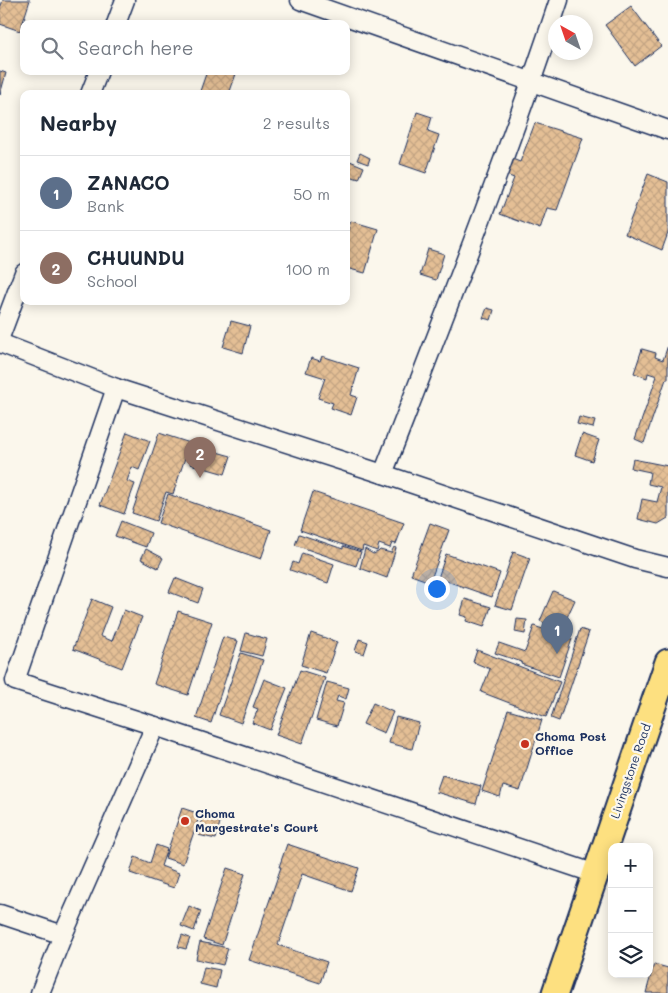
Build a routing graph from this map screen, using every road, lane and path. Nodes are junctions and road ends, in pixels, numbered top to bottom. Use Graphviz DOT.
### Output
graph roads {
  1 [pos="125,0"];
  2 [pos="300,0"];
  3 [pos="559,0"];
  4 [pos="118,20"];
  5 [pos="97,75"];
  6 [pos="532,82"];
  7 [pos="91,90"];
  8 [pos="668,130"];
  9 [pos="20,284"];
  10 [pos="0,337"];
  11 [pos="0,343"];
  12 [pos="116,388"];
  13 [pos="383,474"];
  14 [pos="668,567"];
  15 [pos="668,662"];
  16 [pos="155,726"];
  17 [pos="596,874"];
  18 [pos="0,914"];
  19 [pos="63,935"];
  20 [pos="40,993"];
  21 [pos="555,993"];
  1 -- 4 [label="street"];
  2 -- 6 [label="street"];
  3 -- 6 [label="street"];
  5 -- 7 [label="street"];
  6 -- 8 [label="street"];
  6 -- 13 [label="street"];
  9 -- 10 [label="street"];
  11 -- 12 [label="street"];
  12 -- 13 [label="street"];
  12 -- 16 [label="street"];
  13 -- 14 [label="street"];
  15 -- 17 [label="highway, Livingstone Road"];
  16 -- 17 [label="street"];
  16 -- 19 [label="street"];
  17 -- 21 [label="highway, Livingstone Road"];
  18 -- 19 [label="street"];
  19 -- 20 [label="street"];
}
